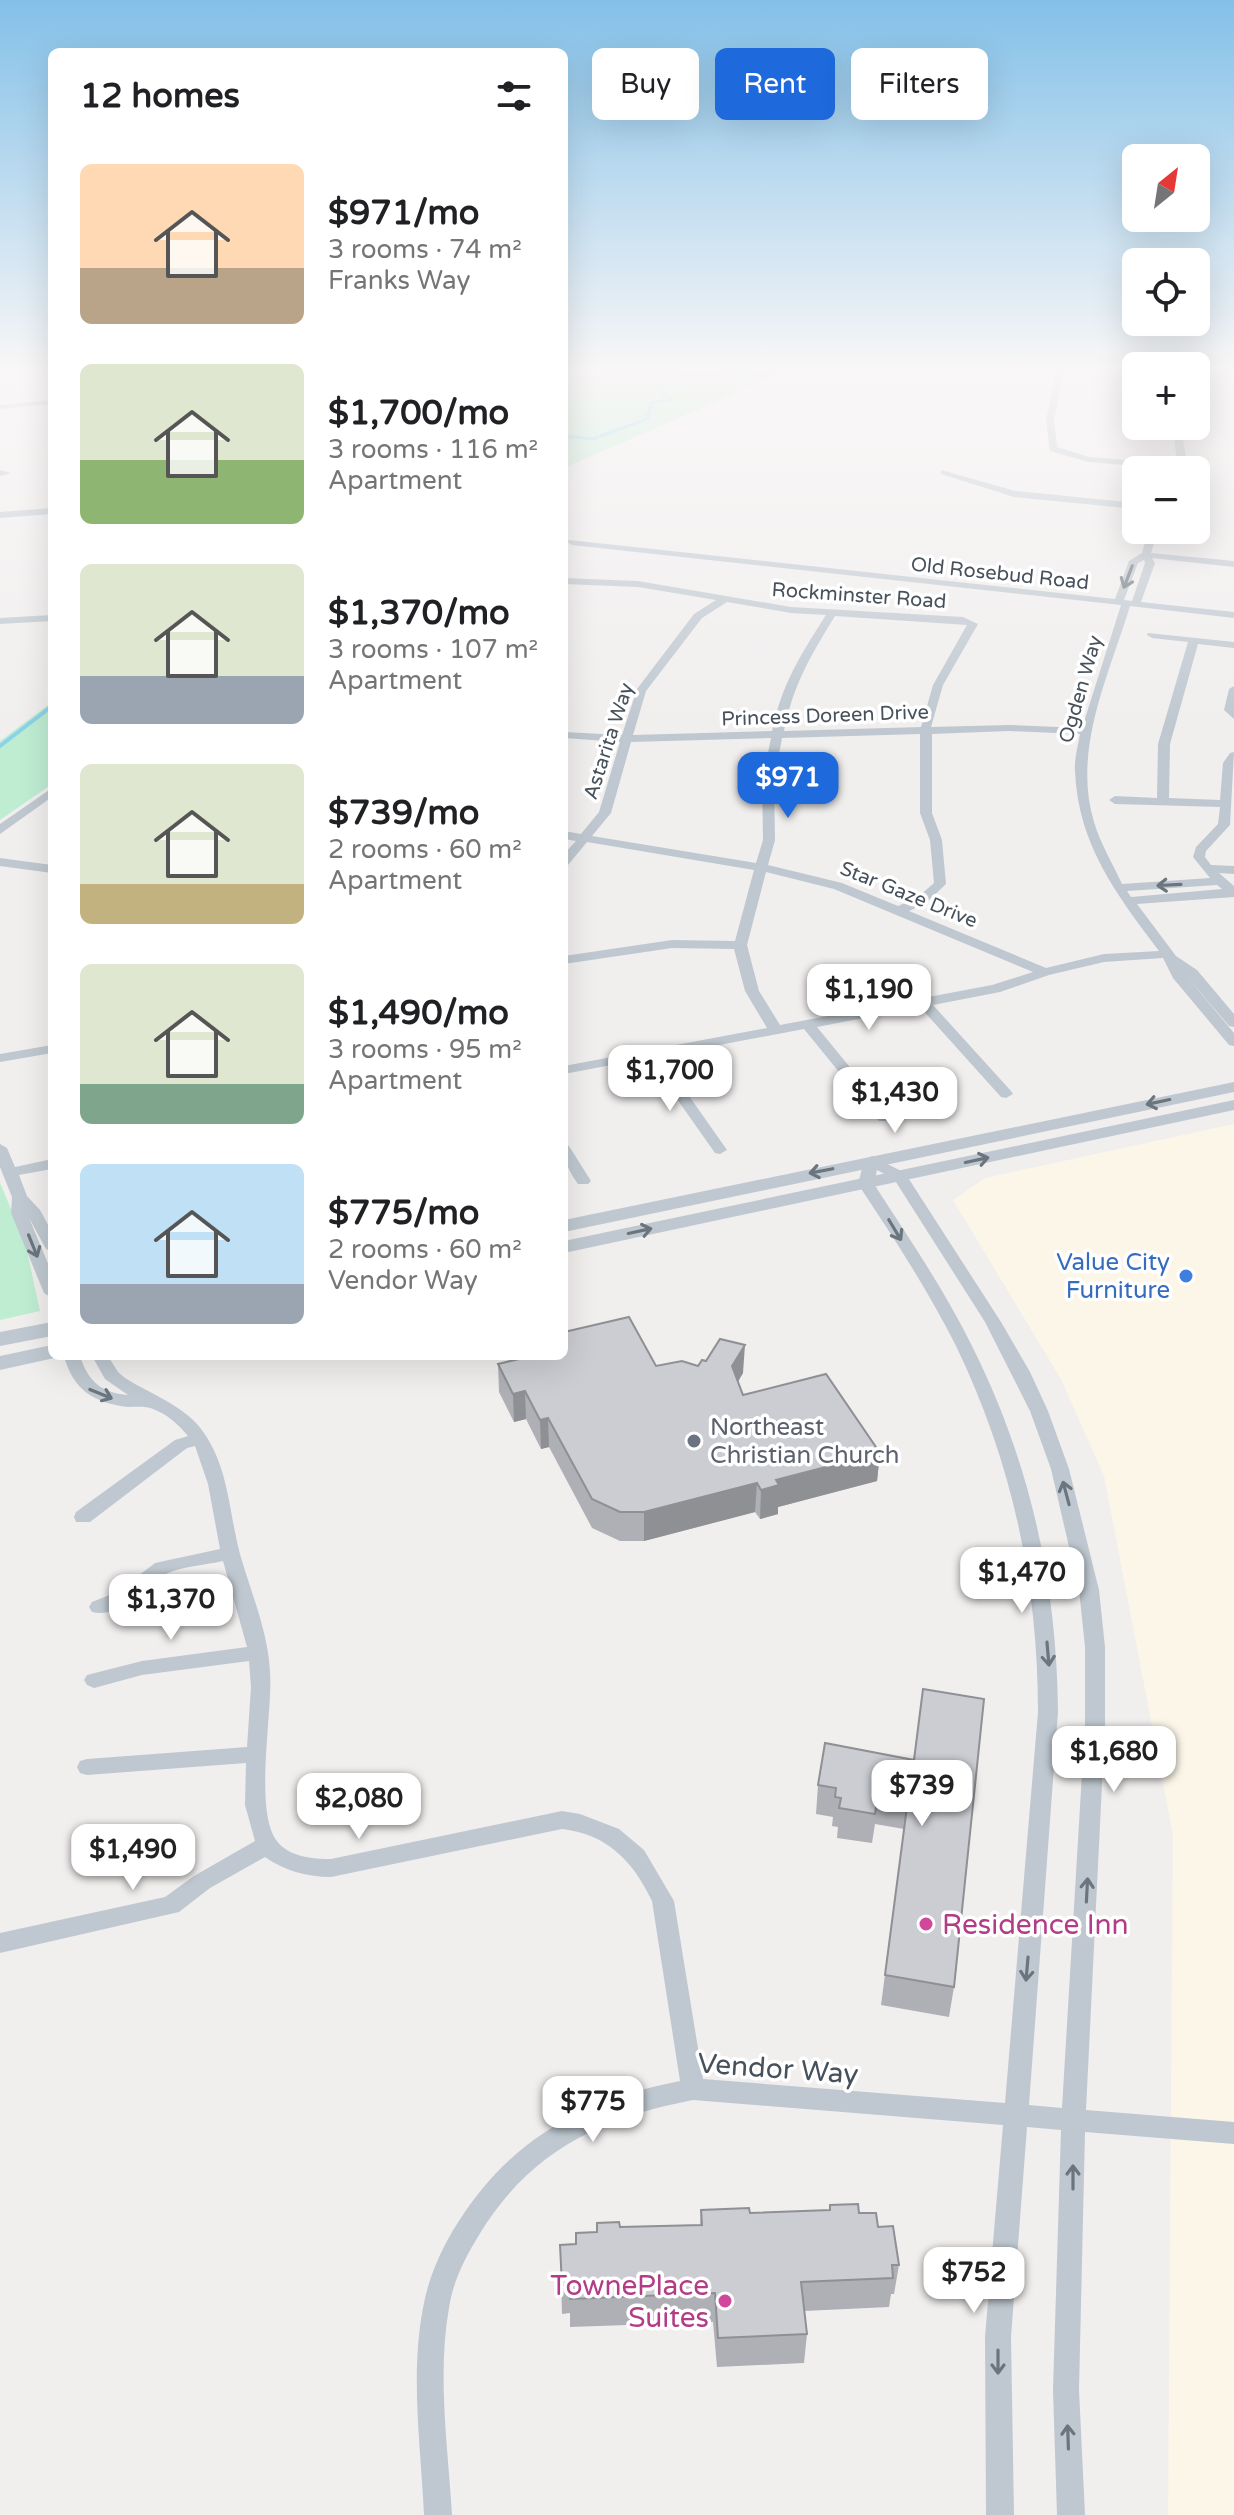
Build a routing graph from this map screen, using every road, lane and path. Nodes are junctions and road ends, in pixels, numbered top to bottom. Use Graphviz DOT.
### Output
graph roads {
  1 [pos="999,489"];
  2 [pos="1122,505"];
  3 [pos="48,511"];
  4 [pos="0,515"];
  5 [pos="572,542"];
  6 [pos="1149,544"];
  7 [pos="1146,555"];
  8 [pos="1234,564"];
  9 [pos="570,585"];
  10 [pos="723,600"];
  11 [pos="1126,604"];
  12 [pos="832,613"];
  13 [pos="1234,615"];
  14 [pos="48,618"];
  15 [pos="0,621"];
  16 [pos="1152,635"];
  17 [pos="1194,640"];
  18 [pos="1234,645"];
  19 [pos="1234,690"];
  20 [pos="1234,716"];
  21 [pos="926,730"];
  22 [pos="1086,731"];
  23 [pos="568,735"];
  24 [pos="777,735"];
  25 [pos="626,739"];
  26 [pos="1234,755"];
  27 [pos="48,794"];
  28 [pos="1115,800"];
  29 [pos="1163,801"];
  30 [pos="1225,804"];
  31 [pos="0,830"];
  32 [pos="568,836"];
  33 [pos="585,839"];
  34 [pos="568,858"];
  35 [pos="0,862"];
  36 [pos="48,868"];
  37 [pos="760,868"];
  38 [pos="1207,869"];
  39 [pos="1234,870"];
  40 [pos="1219,881"];
  41 [pos="1118,888"];
  42 [pos="1233,892"];
  43 [pos="1128,901"];
  44 [pos="898,911"];
  45 [pos="740,945"];
  46 [pos="1168,954"];
  47 [pos="568,957"];
  48 [pos="1045,972"];
  49 [pos="924,1003"];
  50 [pos="1234,1023"];
  51 [pos="808,1025"];
  52 [pos="776,1031"];
  53 [pos="1234,1042"];
  54 [pos="48,1050"];
  55 [pos="652,1054"];
  56 [pos="0,1058"];
  57 [pos="568,1069"];
  58 [pos="1234,1087"];
  59 [pos="1006,1094"];
  60 [pos="1234,1105"];
  61 [pos="884,1118"];
  62 [pos="0,1148"];
  63 [pos="720,1150"];
  64 [pos="568,1156"];
  65 [pos="872,1161"];
  66 [pos="48,1165"];
  67 [pos="11,1172"];
  68 [pos="900,1176"];
  69 [pos="583,1181"];
  70 [pos="866,1184"];
  71 [pos="20,1197"];
  72 [pos="568,1225"];
  73 [pos="48,1239"];
  74 [pos="568,1246"];
  75 [pos="48,1283"];
  76 [pos="48,1330"];
  77 [pos="0,1339"];
  78 [pos="48,1353"];
  79 [pos="73,1360"];
  80 [pos="102,1360"];
  81 [pos="0,1363"];
  82 [pos="152,1402"];
  83 [pos="199,1439"];
  84 [pos="83,1517"];
  85 [pos="231,1553"];
  86 [pos="99,1607"];
  87 [pos="257,1653"];
  88 [pos="94,1680"];
  89 [pos="258,1754"];
  90 [pos="87,1767"];
  91 [pos="267,1845"];
  92 [pos="0,1943"];
  93 [pos="693,2089"];
  94 [pos="1014,2117"];
  95 [pos="1073,2122"];
  96 [pos="1234,2133"];
  97 [pos="438,2515"];
  98 [pos="1000,2515"];
  99 [pos="1071,2515"];
  1 -- 2 [label="street"];
  3 -- 4 [label="street"];
  5 -- 11 [label="street, Old Rosebud Road"];
  6 -- 7 [label="street"];
  7 -- 8 [label="street"];
  7 -- 11 [label="street"];
  7 -- 11 [label="street, one-way"];
  9 -- 10 [label="street, Rockminster Road"];
  10 -- 12 [label="street, Rockminster Road"];
  10 -- 25 [label="street, Astarita Way"];
  11 -- 13 [label="street, Old Rosebud Road"];
  11 -- 22 [label="street, Ogden Way"];
  12 -- 21 [label="street, Rockminster Road"];
  12 -- 24 [label="street"];
  14 -- 15 [label="street"];
  16 -- 17 [label="street"];
  17 -- 18 [label="street"];
  17 -- 29 [label="street"];
  19 -- 20 [label="street"];
  21 -- 22 [label="street, Princess Doreen Drive"];
  21 -- 24 [label="street, Princess Doreen Drive"];
  21 -- 44 [label="street, Rockminster Road"];
  22 -- 41 [label="street, Ogden Way"];
  23 -- 25 [label="street, Princess Doreen Drive"];
  24 -- 25 [label="street, Princess Doreen Drive"];
  24 -- 37 [label="street"];
  25 -- 33 [label="street, Astarita Way"];
  26 -- 30 [label="street"];
  27 -- 31 [label="street"];
  28 -- 29 [label="street"];
  29 -- 30 [label="street"];
  30 -- 38 [label="street"];
  32 -- 33 [label="street, Star Gaze Drive"];
  33 -- 34 [label="street, Astarita Way"];
  33 -- 37 [label="street, Star Gaze Drive"];
  35 -- 36 [label="street"];
  37 -- 44 [label="street, Star Gaze Drive"];
  37 -- 45 [label="street"];
  38 -- 39 [label="street"];
  38 -- 40 [label="street"];
  40 -- 41 [label="street, one-way"];
  40 -- 42 [label="street"];
  41 -- 43 [label="street, Ogden Way"];
  42 -- 43 [label="street"];
  43 -- 46 [label="street, Ogden Way"];
  44 -- 48 [label="street, Star Gaze Drive"];
  45 -- 47 [label="street"];
  45 -- 52 [label="street"];
  46 -- 48 [label="street"];
  46 -- 50 [label="street, Ogden Way"];
  46 -- 53 [label="street, Ogden Way"];
  48 -- 49 [label="street"];
  49 -- 51 [label="street"];
  49 -- 59 [label="street"];
  51 -- 52 [label="street"];
  51 -- 61 [label="street"];
  52 -- 55 [label="street"];
  54 -- 56 [label="street"];
  55 -- 57 [label="street"];
  55 -- 63 [label="street"];
  58 -- 65 [label="street, one-way"];
  68 -- 60 [label="street, one-way"];
  62 -- 67 [label="street"];
  64 -- 69 [label="street"];
  65 -- 68 [label="street"];
  65 -- 70 [label="street"];
  65 -- 72 [label="street, one-way"];
  66 -- 67 [label="street"];
  67 -- 71 [label="street"];
  68 -- 70 [label="street"];
  95 -- 68 [label="street, one-way"];
  74 -- 70 [label="street, one-way"];
  70 -- 94 [label="street, one-way"];
  71 -- 73 [label="street"];
  71 -- 75 [label="street, one-way"];
  76 -- 77 [label="street"];
  78 -- 81 [label="street"];
  79 -- 82 [label="street, one-way"];
  80 -- 82 [label="street"];
  82 -- 83 [label="street"];
  83 -- 84 [label="street"];
  83 -- 85 [label="street"];
  85 -- 86 [label="street"];
  85 -- 87 [label="street"];
  87 -- 88 [label="street"];
  87 -- 89 [label="street"];
  89 -- 90 [label="street"];
  89 -- 91 [label="street"];
  91 -- 92 [label="street"];
  91 -- 93 [label="street"];
  93 -- 94 [label="street, Vendor Way"];
  93 -- 97 [label="street, Vendor Way"];
  94 -- 95 [label="street, Vendor Way"];
  94 -- 98 [label="street, one-way"];
  95 -- 96 [label="street, Vendor Way"];
  99 -- 95 [label="street, one-way"];
}
